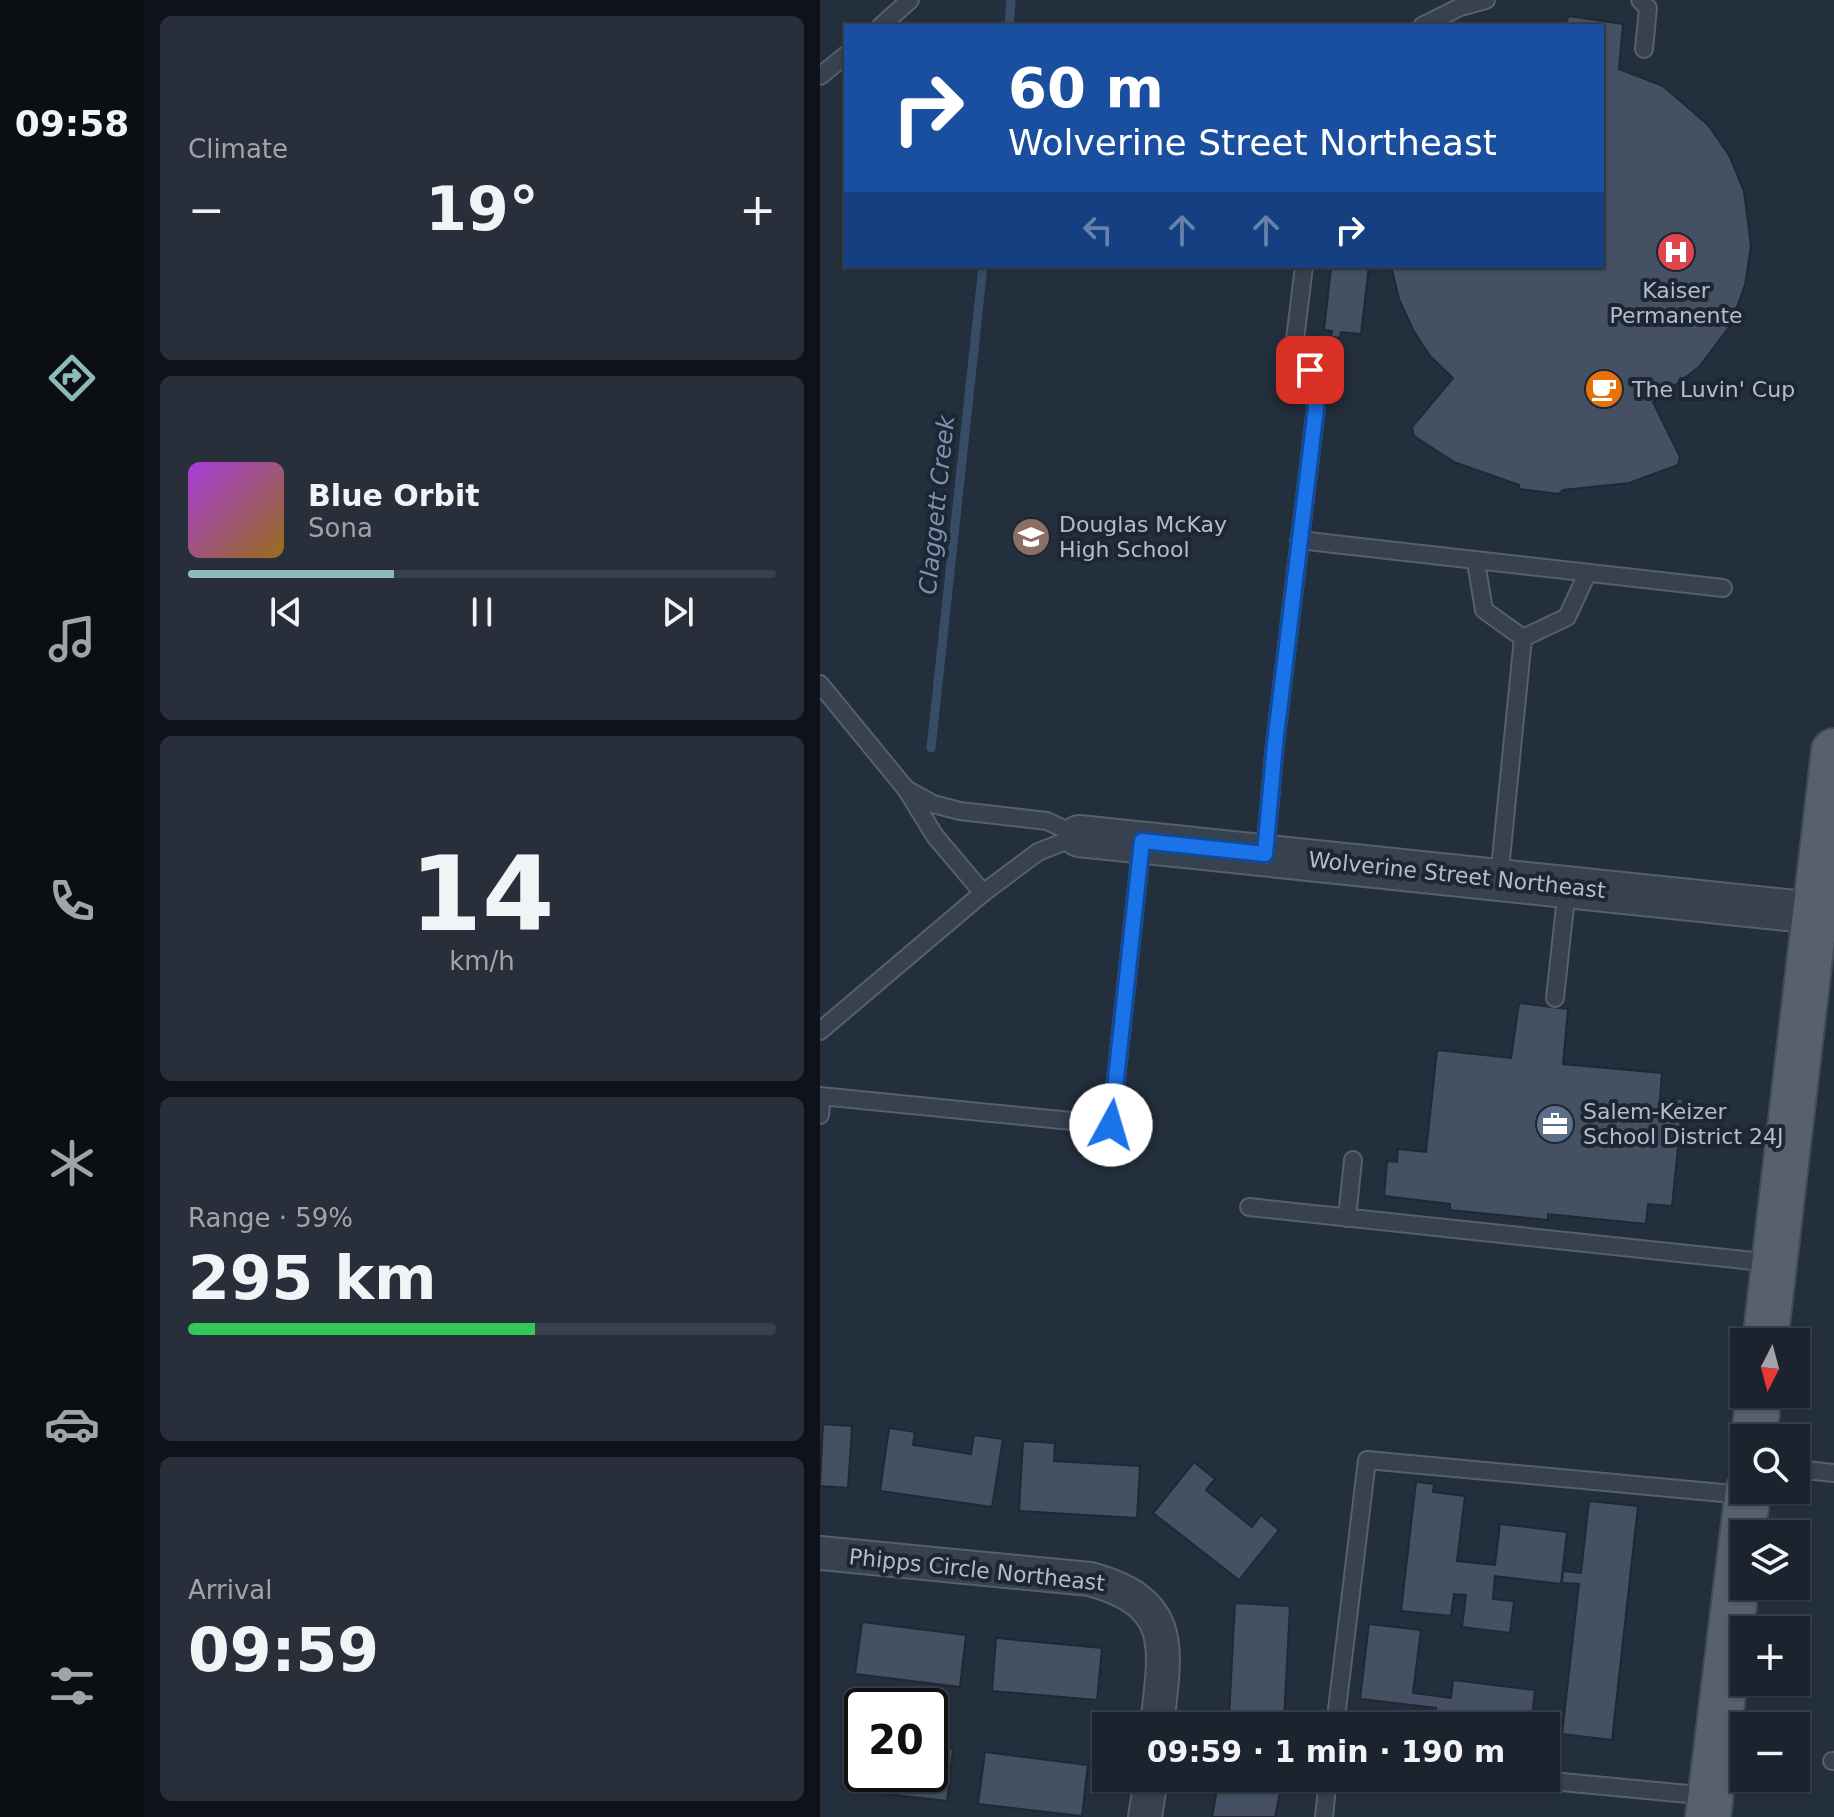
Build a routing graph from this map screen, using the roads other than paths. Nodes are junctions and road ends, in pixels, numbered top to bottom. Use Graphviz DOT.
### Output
graph roads {
  1 [pos="910,0"];
  2 [pos="1486,0"];
  3 [pos="1640,0"];
  4 [pos="883,24"];
  5 [pos="1426,24"];
  6 [pos="1644,49"];
  7 [pos="844,57"];
  8 [pos="820,76"];
  9 [pos="1304,268"];
  10 [pos="1299,540"];
  11 [pos="1476,562"];
  12 [pos="1587,574"];
  13 [pos="1723,588"];
  14 [pos="1523,638"];
  15 [pos="820,684"];
  16 [pos="1834,751"];
  17 [pos="906,789"];
  18 [pos="1079,836"];
  19 [pos="1142,841"];
  20 [pos="1265,854"];
  21 [pos="1499,881"];
  22 [pos="1567,888"];
  23 [pos="983,893"];
  24 [pos="1824,913"];
  25 [pos="1555,998"];
  26 [pos="820,1031"];
  27 [pos="821,1096"];
  28 [pos="820,1115"];
  29 [pos="1353,1160"];
  30 [pos="1249,1207"];
  31 [pos="1347,1218"];
  32 [pos="1775,1263"];
  33 [pos="1767,1328"];
  34 [pos="1810,1470"];
  35 [pos="1834,1473"];
  36 [pos="1730,1491"];
  37 [pos="1747,1504"];
  38 [pos="820,1553"];
  39 [pos="1158,1712"];
  40 [pos="1337,1712"];
  41 [pos="1560,1784"];
  42 [pos="1149,1792"];
  43 [pos="1327,1792"];
  44 [pos="1709,1807"];
  45 [pos="1145,1817"];
  46 [pos="1324,1817"];
  1 -- 4 [label="lane"];
  2 -- 5 [label="lane"];
  3 -- 6 [label="lane"];
  7 -- 8 [label="lane"];
  9 -- 10 [label="lane"];
  10 -- 11 [label="lane"];
  10 -- 20 [label="lane"];
  11 -- 12 [label="lane"];
  11 -- 14 [label="lane"];
  12 -- 13 [label="lane"];
  12 -- 14 [label="lane"];
  14 -- 21 [label="lane"];
  15 -- 17 [label="lane"];
  16 -- 24 [label="main road"];
  17 -- 18 [label="lane"];
  17 -- 23 [label="lane"];
  18 -- 19 [label="street, Wolverine Street Northeast"];
  18 -- 23 [label="lane"];
  19 -- 20 [label="street, Wolverine Street Northeast"];
  19 -- 27 [label="lane"];
  20 -- 21 [label="street, Wolverine Street Northeast"];
  21 -- 22 [label="street, Wolverine Street Northeast"];
  22 -- 24 [label="street, Wolverine Street Northeast"];
  22 -- 25 [label="lane"];
  23 -- 26 [label="lane"];
  24 -- 32 [label="main road"];
  27 -- 28 [label="lane"];
  29 -- 31 [label="lane"];
  30 -- 31 [label="lane"];
  31 -- 32 [label="lane"];
  32 -- 33 [label="main road"];
  34 -- 35 [label="lane"];
  36 -- 40 [label="lane"];
  37 -- 44 [label="main road"];
  38 -- 39 [label="street, Phipps Circle Northeast"];
  41 -- 44 [label="lane"];
  42 -- 45 [label="street"];
  43 -- 46 [label="lane"];
}
